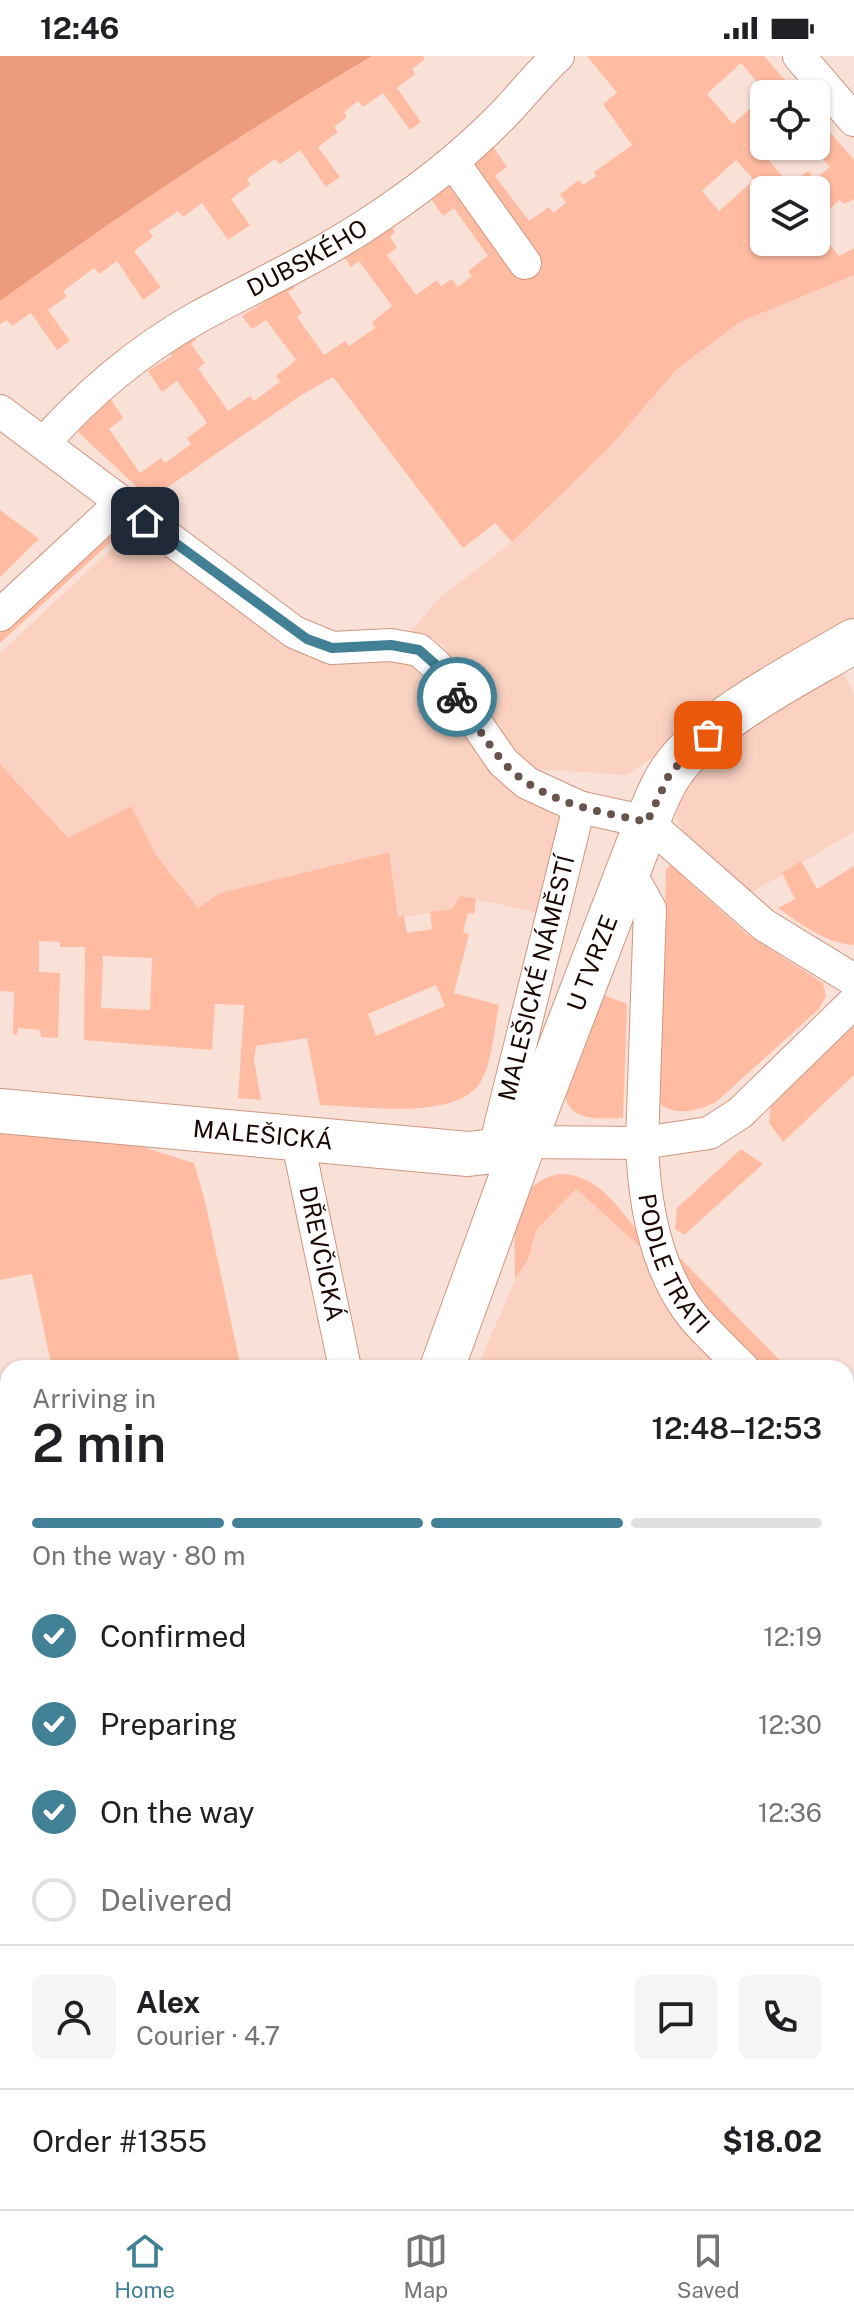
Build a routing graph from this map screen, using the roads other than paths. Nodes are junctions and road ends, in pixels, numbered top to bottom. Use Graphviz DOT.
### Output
graph roads {
  1 [pos="558,56"];
  2 [pos="799,56"];
  3 [pos="854,120"];
  4 [pos="453,162"];
  5 [pos="525,263"];
  6 [pos="0,411"];
  7 [pos="44,443"];
  8 [pos="121,503"];
  9 [pos="0,615"];
  10 [pos="854,641"];
  11 [pos="579,807"];
  12 [pos="647,822"];
  13 [pos="629,871"];
  14 [pos="854,980"];
  15 [pos="854,1002"];
  16 [pos="0,1111"];
  17 [pos="297,1138"];
  18 [pos="642,1143"];
  19 [pos="509,1147"];
  20 [pos="343,1360"];
  21 [pos="444,1360"];
  22 [pos="735,1360"];
  1 -- 4 [label="street, DUBSKÉHO"];
  2 -- 3 [label="street"];
  4 -- 5 [label="street"];
  4 -- 7 [label="street, DUBSKÉHO"];
  6 -- 7 [label="street"];
  7 -- 8 [label="street"];
  8 -- 9 [label="street"];
  8 -- 11 [label="street"];
  10 -- 12 [label="main road, U TVRZE"];
  11 -- 12 [label="street"];
  11 -- 19 [label="street, MALEŠICKÉ NÁMĚSTÍ"];
  12 -- 13 [label="main road, U TVRZE"];
  12 -- 14 [label="street"];
  13 -- 18 [label="street"];
  13 -- 19 [label="main road, U TVRZE"];
  15 -- 18 [label="street"];
  16 -- 17 [label="main road, MALEŠICKÁ"];
  17 -- 19 [label="main road, MALEŠICKÁ"];
  17 -- 20 [label="street, DŘEVČICKÁ"];
  18 -- 19 [label="street"];
  18 -- 22 [label="street, PODLE TRATI"];
  19 -- 21 [label="main road, U TVRZE"];
}
